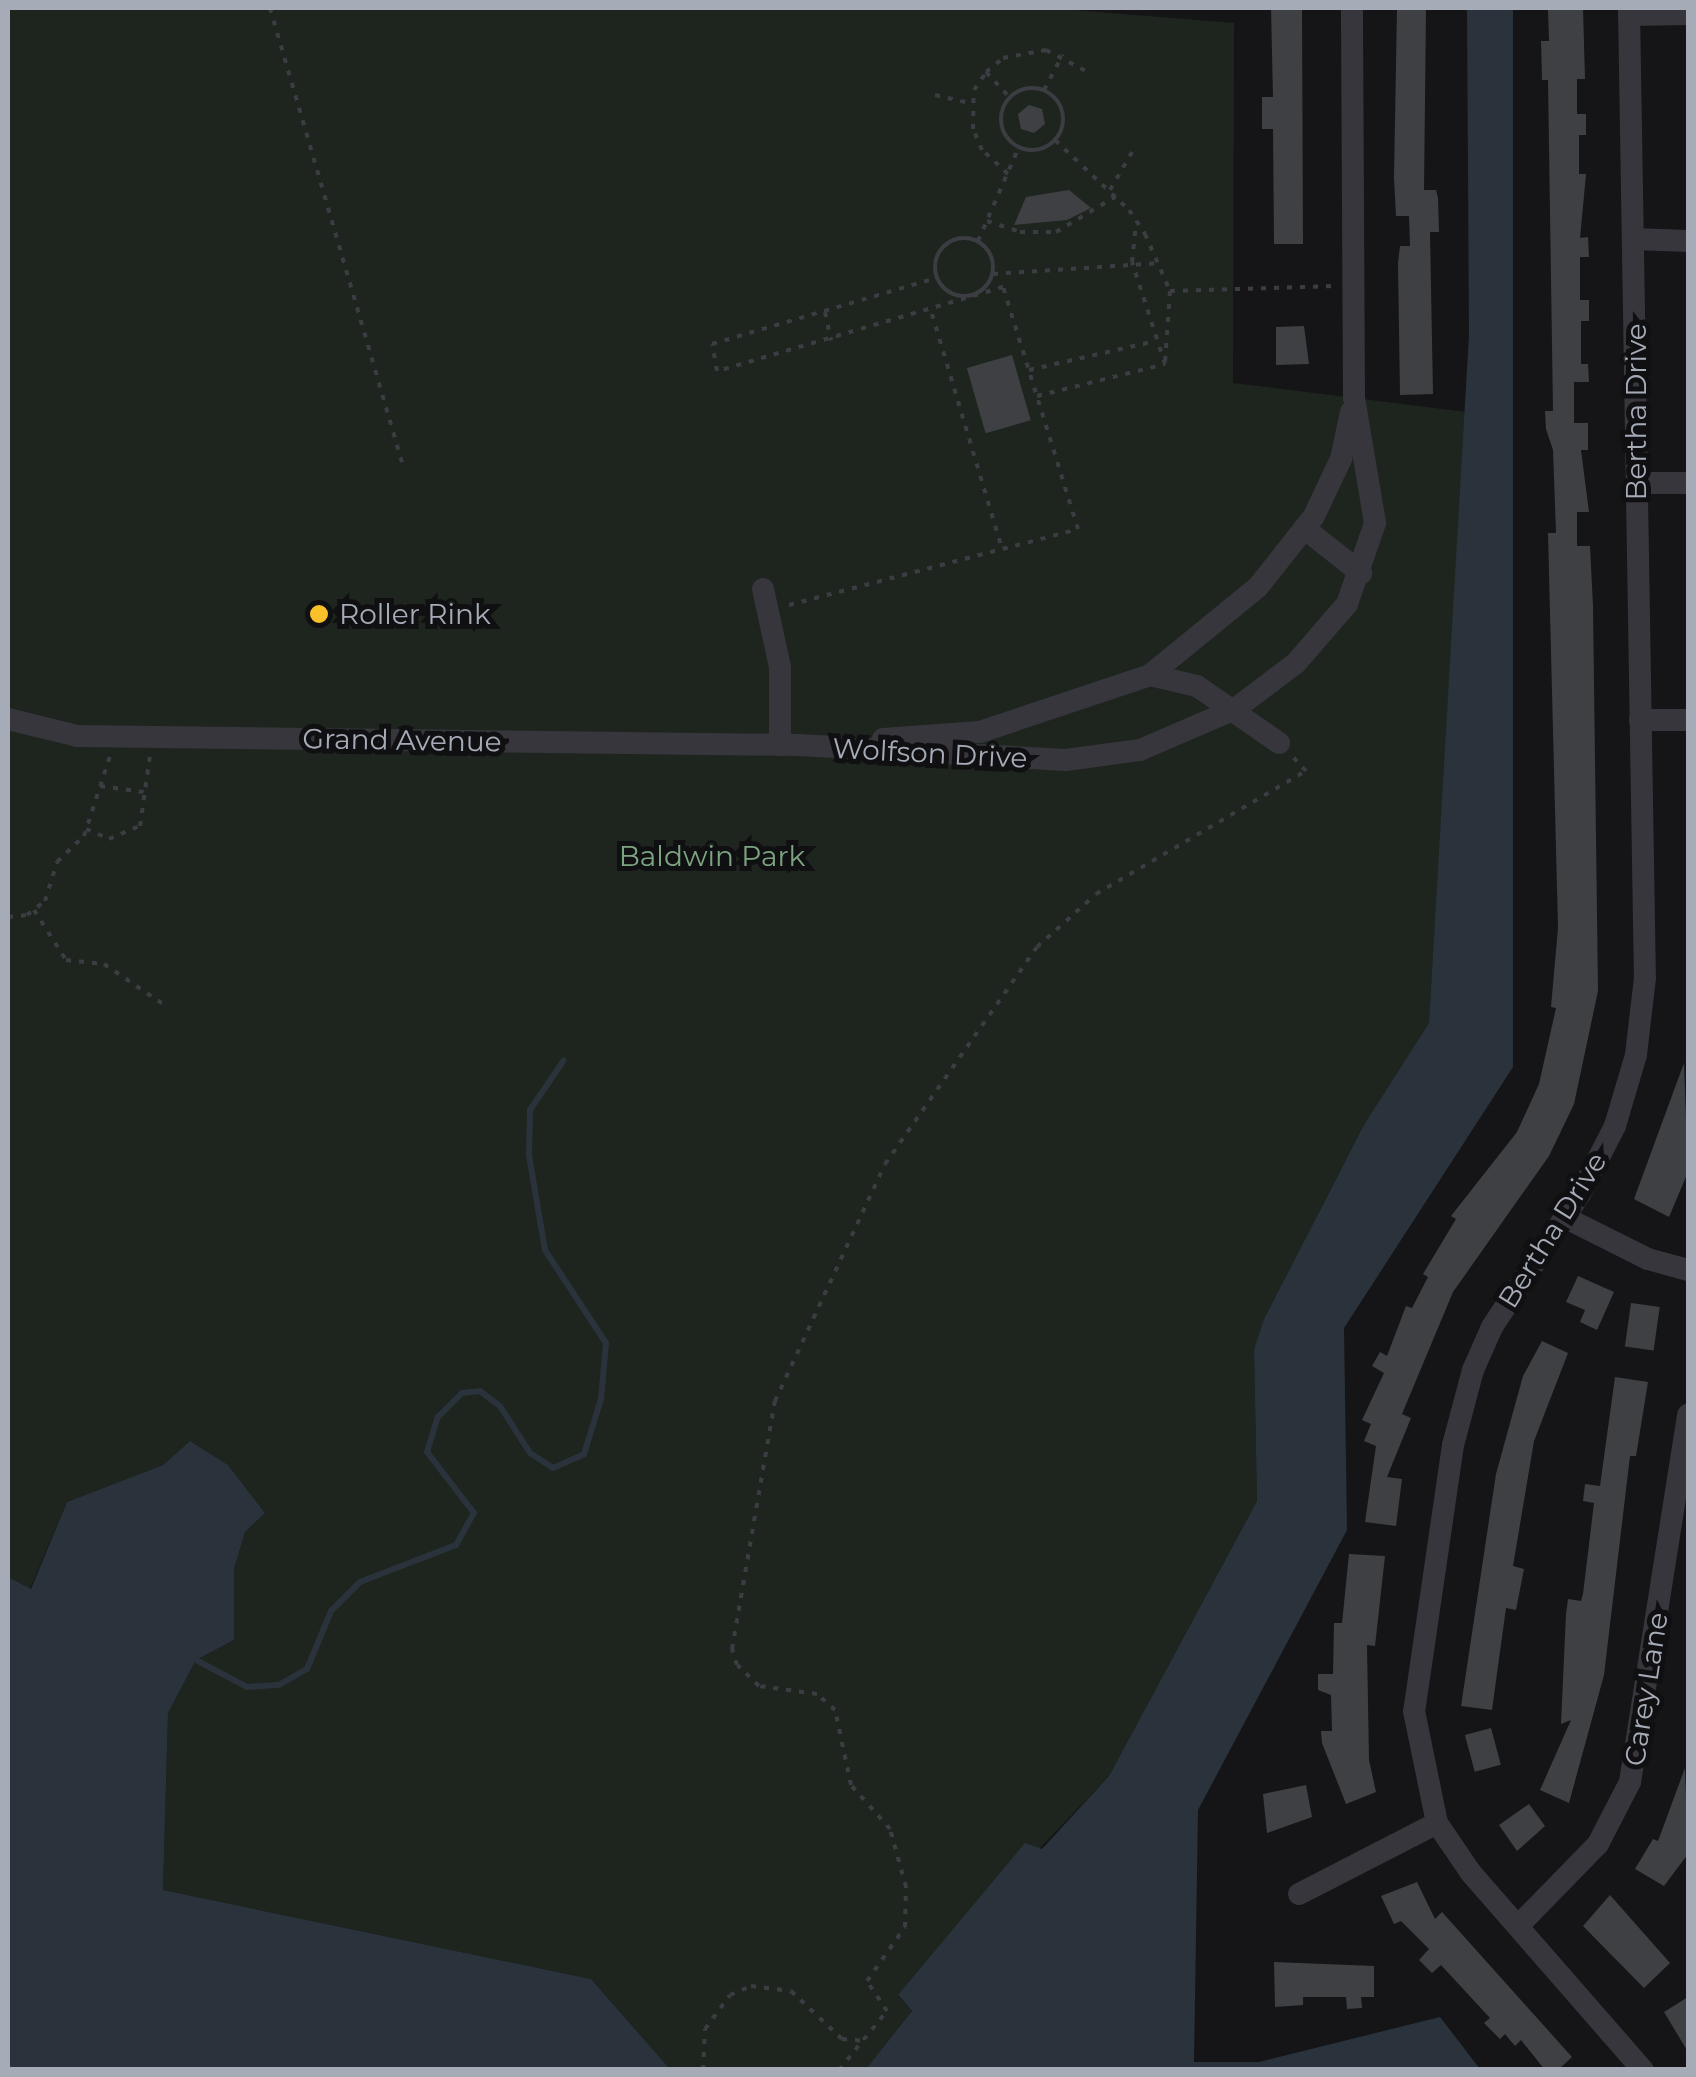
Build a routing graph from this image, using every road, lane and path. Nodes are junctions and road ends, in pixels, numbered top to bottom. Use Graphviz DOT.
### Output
graph roads {
  1 [pos="270,8"];
  2 [pos="1352,8"];
  3 [pos="1629,11"];
  4 [pos="1688,14"];
  5 [pos="1063,55"];
  6 [pos="1086,71"];
  7 [pos="986,72"];
  8 [pos="1044,90"];
  9 [pos="935,96"];
  10 [pos="1008,97"];
  11 [pos="972,103"];
  12 [pos="1055,140"];
  13 [pos="1018,147"];
  14 [pos="1135,147"];
  15 [pos="1008,174"];
  16 [pos="1109,191"];
  17 [pos="1115,197"];
  18 [pos="987,221"];
  19 [pos="1136,225"];
  20 [pos="1634,239"];
  21 [pos="978,241"];
  22 [pos="1688,241"];
  23 [pos="1132,262"];
  24 [pos="1158,263"];
  25 [pos="1008,272"];
  26 [pos="993,274"];
  27 [pos="936,278"];
  28 [pos="1357,286"];
  29 [pos="1003,287"];
  30 [pos="1170,291"];
  31 [pos="975,294"];
  32 [pos="964,296"];
  33 [pos="824,312"];
  34 [pos="932,313"];
  35 [pos="831,340"];
  36 [pos="1158,340"];
  37 [pos="1164,364"];
  38 [pos="1029,370"];
  39 [pos="1037,396"];
  40 [pos="1354,398"];
  41 [pos="404,468"];
  42 [pos="1636,483"];
  43 [pos="1688,483"];
  44 [pos="1304,528"];
  45 [pos="1002,549"];
  46 [pos="1361,574"];
  47 [pos="766,599"];
  48 [pos="1150,675"];
  49 [pos="1236,709"];
  50 [pos="8,719"];
  51 [pos="1640,720"];
  52 [pos="1688,720"];
  53 [pos="117,736"];
  54 [pos="153,737"];
  55 [pos="1280,743"];
  56 [pos="789,745"];
  57 [pos="100,786"];
  58 [pos="144,792"];
  59 [pos="86,829"];
  60 [pos="34,910"];
  61 [pos="8,917"];
  62 [pos="163,1004"];
  63 [pos="1564,1218"];
  64 [pos="1688,1270"];
  65 [pos="1688,1416"];
  66 [pos="1437,1823"];
  67 [pos="1299,1894"];
  68 [pos="1519,1925"];
  69 [pos="863,2041"];
  70 [pos="704,2070"];
  71 [pos="839,2070"];
  72 [pos="1644,2070"];
  1 -- 41 [label="path"];
  2 -- 28 [label="street, Wolfson Drive"];
  3 -- 4 [label="street"];
  3 -- 20 [label="street, Bertha Drive"];
  5 -- 6 [label="path"];
  5 -- 7 [label="path"];
  5 -- 8 [label="path"];
  7 -- 10 [label="path"];
  7 -- 11 [label="path"];
  8 -- 10 [label="path"];
  8 -- 12 [label="path"];
  9 -- 11 [label="path"];
  10 -- 13 [label="path"];
  11 -- 15 [label="path"];
  12 -- 13 [label="path"];
  12 -- 16 [label="path"];
  13 -- 15 [label="path"];
  14 -- 16 [label="path"];
  15 -- 18 [label="path"];
  16 -- 17 [label="path"];
  17 -- 18 [label="path"];
  17 -- 19 [label="path"];
  18 -- 21 [label="path"];
  19 -- 23 [label="path"];
  19 -- 24 [label="path"];
  20 -- 22 [label="street"];
  20 -- 42 [label="street, Bertha Drive"];
  21 -- 26 [label="path"];
  21 -- 27 [label="path"];
  23 -- 24 [label="path"];
  23 -- 25 [label="path"];
  23 -- 36 [label="path"];
  24 -- 30 [label="path"];
  25 -- 26 [label="path"];
  25 -- 29 [label="path"];
  26 -- 31 [label="path"];
  27 -- 32 [label="path"];
  27 -- 33 [label="path"];
  28 -- 30 [label="path"];
  28 -- 40 [label="street, Wolfson Drive"];
  29 -- 31 [label="path"];
  29 -- 38 [label="path"];
  30 -- 37 [label="path"];
  31 -- 32 [label="path"];
  32 -- 34 [label="path"];
  33 -- 35 [label="path"];
  33 -- 35 [label="path"];
  34 -- 35 [label="path"];
  34 -- 45 [label="path"];
  36 -- 37 [label="path"];
  36 -- 38 [label="path"];
  37 -- 39 [label="path"];
  38 -- 39 [label="path"];
  39 -- 45 [label="path"];
  40 -- 44 [label="street, Wolfson Drive"];
  40 -- 46 [label="street, Wolfson Drive"];
  42 -- 43 [label="street"];
  42 -- 51 [label="street, Bertha Drive"];
  44 -- 46 [label="street"];
  44 -- 48 [label="street, Wolfson Drive"];
  45 -- 47 [label="path"];
  46 -- 49 [label="street, Wolfson Drive"];
  47 -- 56 [label="street"];
  48 -- 49 [label="street"];
  48 -- 56 [label="street, Wolfson Drive"];
  49 -- 55 [label="street"];
  49 -- 56 [label="street, Wolfson Drive"];
  50 -- 53 [label="street, Grand Avenue"];
  51 -- 52 [label="street"];
  51 -- 63 [label="street, Bertha Drive"];
  53 -- 54 [label="street, Grand Avenue"];
  53 -- 57 [label="path"];
  54 -- 56 [label="street, Grand Avenue"];
  54 -- 58 [label="path"];
  55 -- 69 [label="path"];
  57 -- 58 [label="path"];
  57 -- 59 [label="path"];
  58 -- 59 [label="path"];
  59 -- 60 [label="path"];
  60 -- 61 [label="path"];
  60 -- 62 [label="path"];
  63 -- 64 [label="street"];
  63 -- 66 [label="street, Bertha Drive"];
  65 -- 68 [label="street, Carey Lane"];
  66 -- 67 [label="street"];
  66 -- 68 [label="street, Bertha Drive"];
  68 -- 72 [label="street, Bertha Drive"];
  69 -- 70 [label="path"];
  69 -- 71 [label="path"];
}
